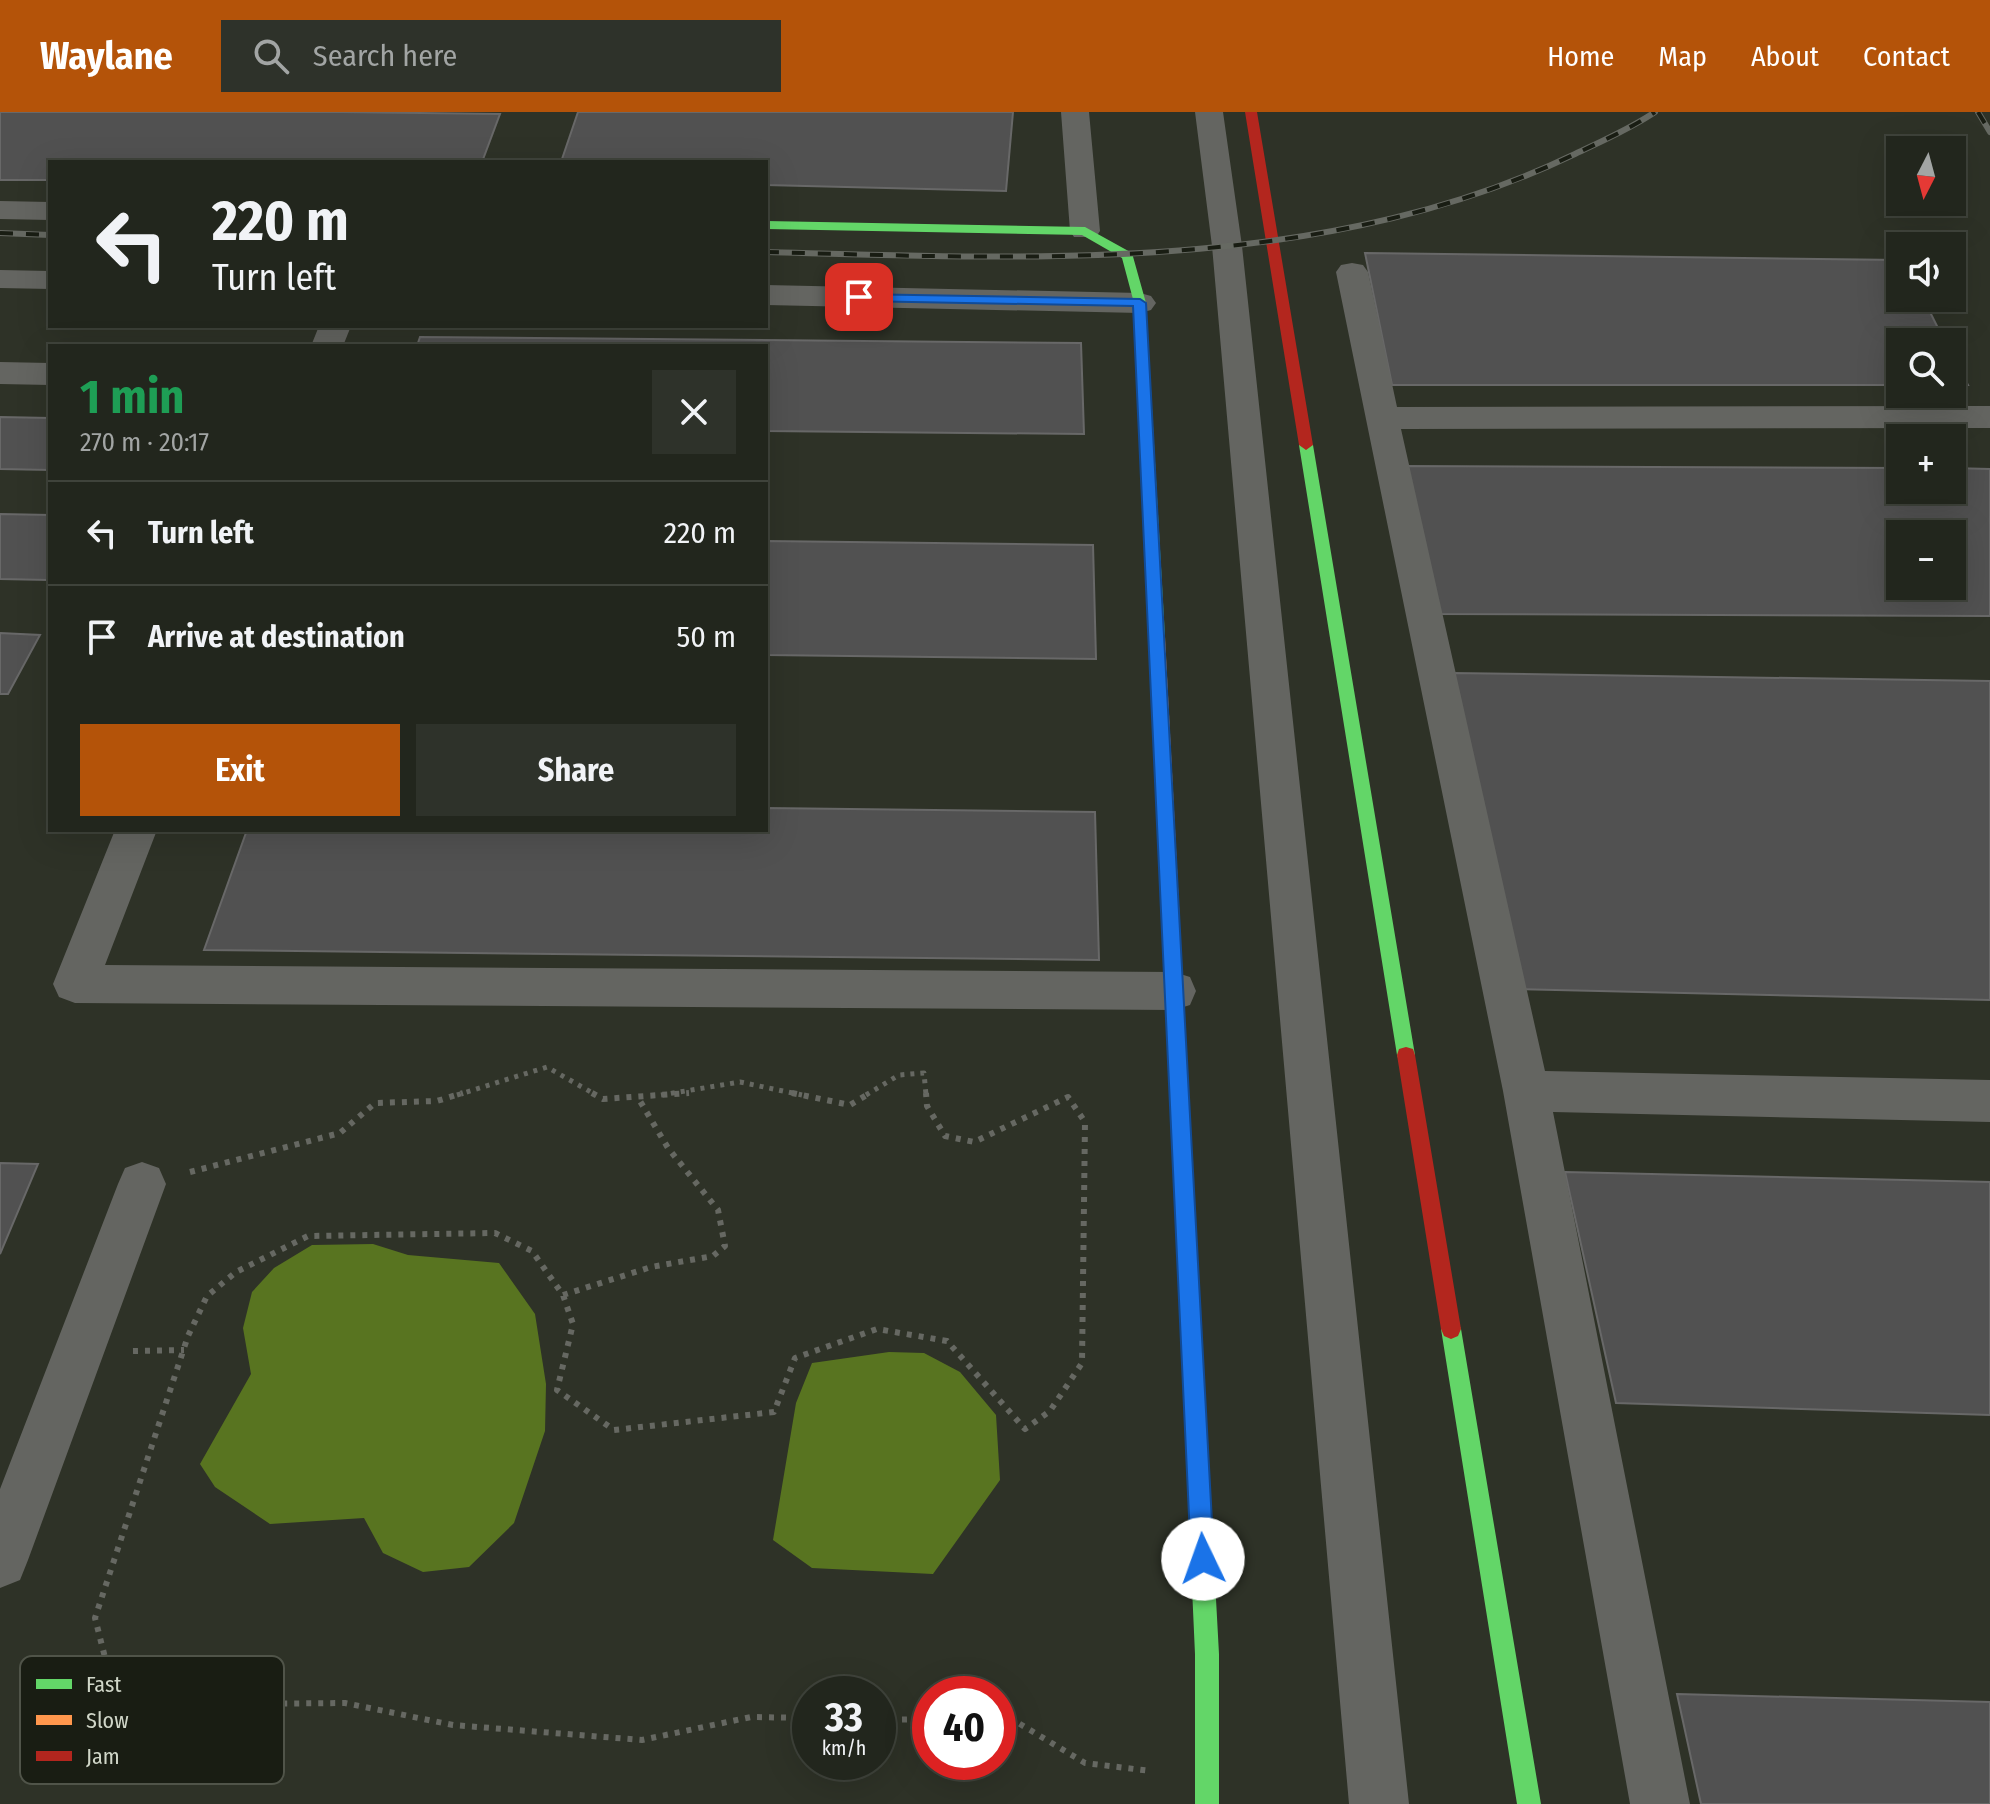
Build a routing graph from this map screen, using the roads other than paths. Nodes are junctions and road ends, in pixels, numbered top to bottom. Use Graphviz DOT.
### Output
graph roads {
  1 [pos="1075,112"];
  2 [pos="1209,112"];
  3 [pos="1251,112"];
  4 [pos="0,210"];
  5 [pos="48,211"];
  6 [pos="768,225"];
  7 [pos="1085,231"];
  8 [pos="1352,272"];
  9 [pos="0,279"];
  10 [pos="48,280"];
  11 [pos="768,295"];
  12 [pos="1140,303"];
  13 [pos="0,373"];
  14 [pos="48,374"];
  15 [pos="1990,417"];
  16 [pos="1382,418"];
  17 [pos="135,832"];
  18 [pos="1174,991"];
  19 [pos="1526,1091"];
  20 [pos="1990,1101"];
  21 [pos="142,1184"];
  22 [pos="0,1560"];
  23 [pos="1207,1804"];
  24 [pos="1379,1804"];
  25 [pos="1529,1804"];
  26 [pos="1660,1804"];
  1 -- 7 [label="street"];
  2 -- 24 [label="street"];
  3 -- 25 [label="street"];
  4 -- 5 [label="street"];
  6 -- 7 [label="street"];
  7 -- 12 [label="street"];
  8 -- 16 [label="street"];
  9 -- 10 [label="street"];
  11 -- 12 [label="street"];
  12 -- 18 [label="street"];
  13 -- 14 [label="street"];
  15 -- 16 [label="street"];
  16 -- 19 [label="street"];
  17 -- 18 [label="street"];
  18 -- 23 [label="street"];
  19 -- 20 [label="street"];
  19 -- 26 [label="street"];
  21 -- 22 [label="street"];
}
